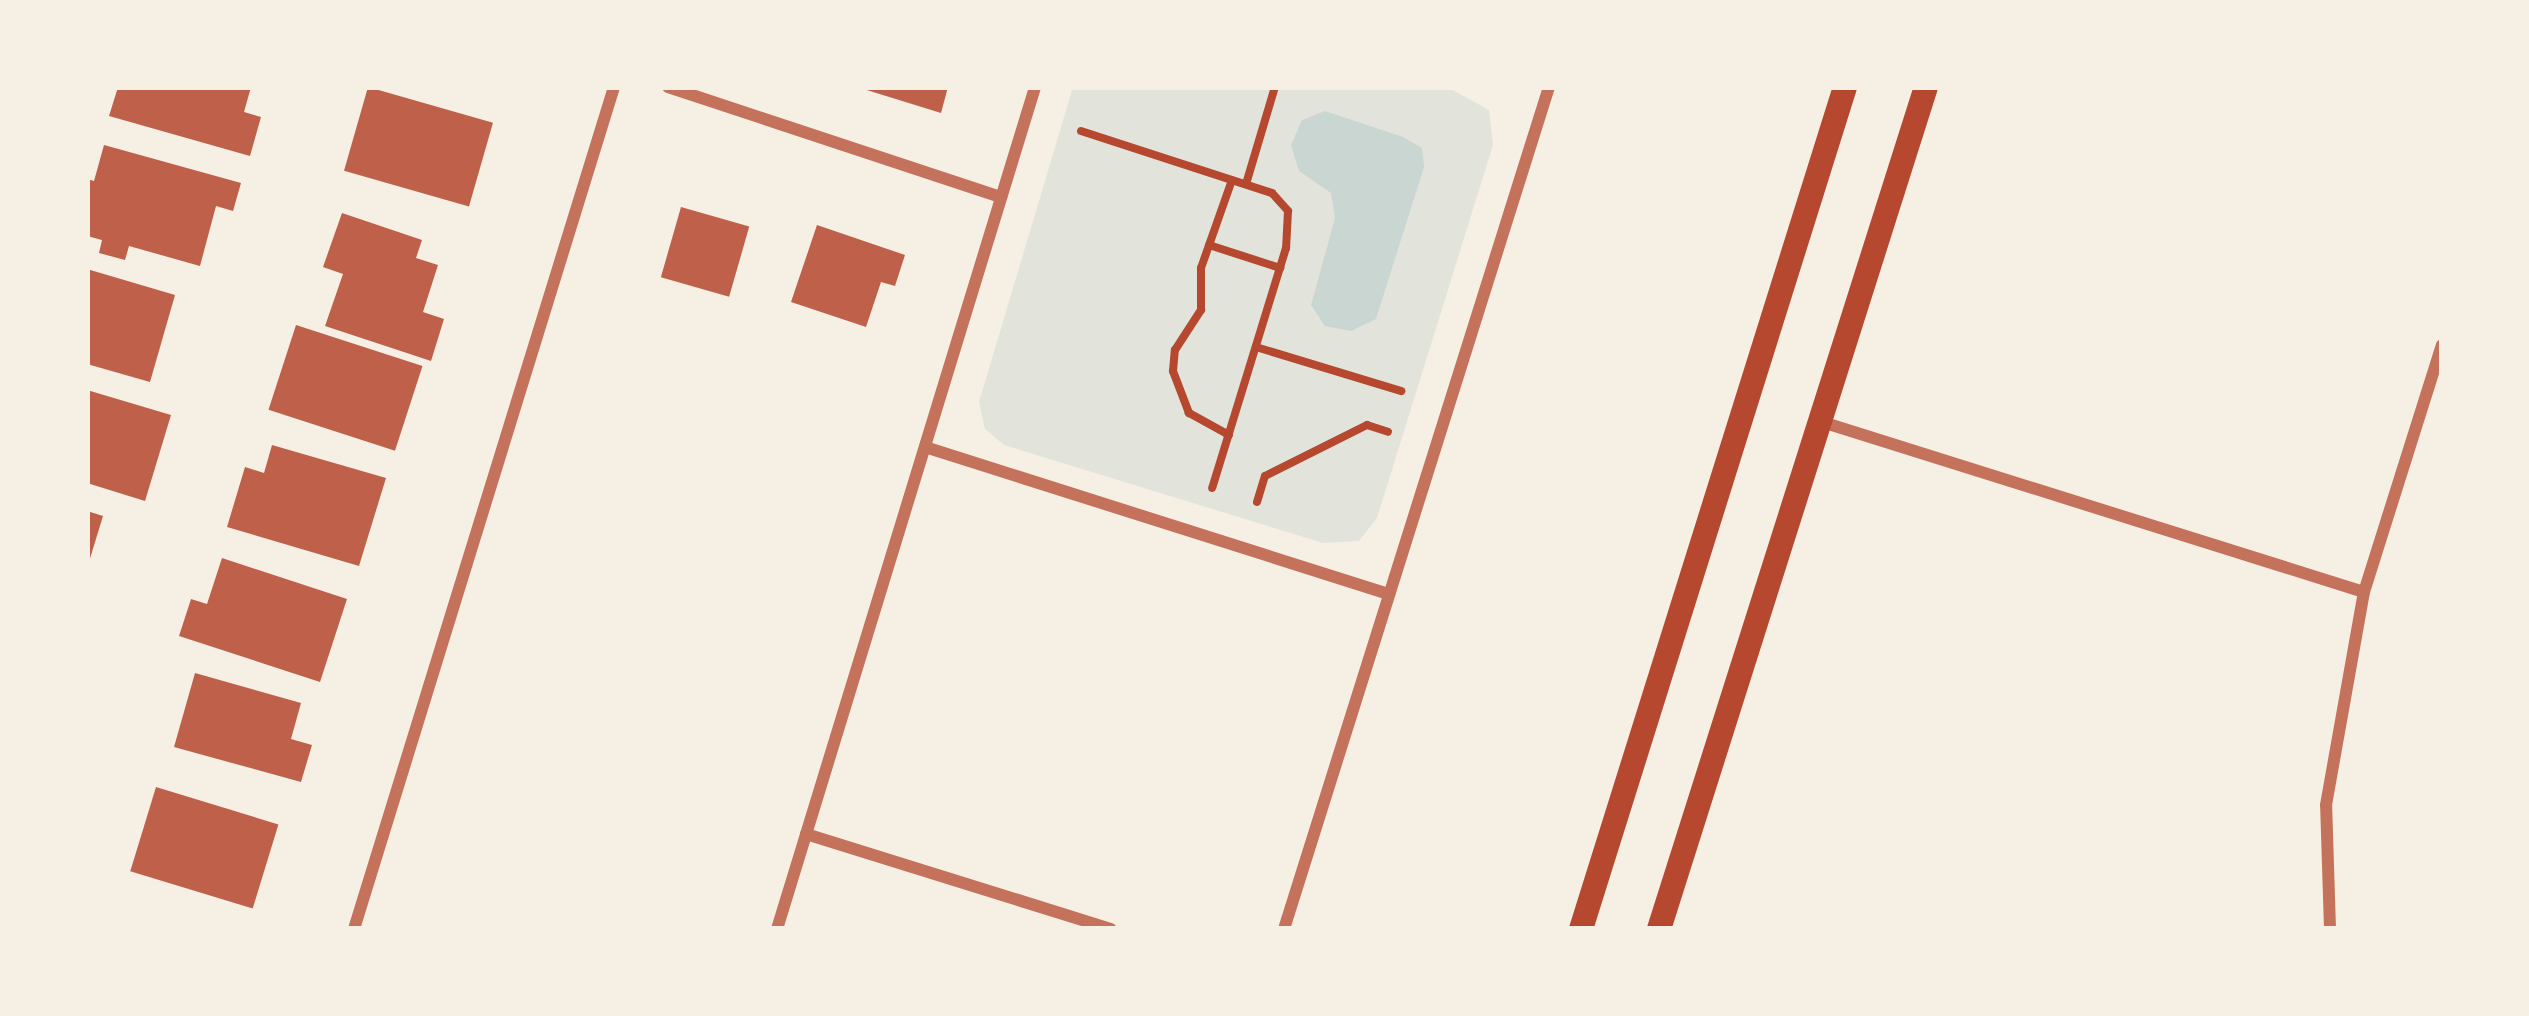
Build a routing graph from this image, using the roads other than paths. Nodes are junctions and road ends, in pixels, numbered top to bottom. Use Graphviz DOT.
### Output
graph roads {
  1 [pos="614,87"];
  2 [pos="668,87"];
  3 [pos="1035,87"];
  4 [pos="1549,87"];
  5 [pos="1845,87"];
  6 [pos="1926,87"];
  7 [pos="1001,197"];
  8 [pos="2442,345"];
  9 [pos="1819,421"];
  10 [pos="925,447"];
  11 [pos="2364,592"];
  12 [pos="1389,594"];
  13 [pos="806,834"];
  14 [pos="353,929"];
  15 [pos="777,929"];
  16 [pos="1111,929"];
  17 [pos="1284,929"];
  18 [pos="1582,929"];
  19 [pos="1659,929"];
  20 [pos="2330,929"];
  1 -- 14 [label="street"];
  2 -- 7 [label="street"];
  3 -- 7 [label="street"];
  4 -- 12 [label="street"];
  5 -- 18 [label="main road"];
  6 -- 9 [label="main road"];
  7 -- 10 [label="street"];
  8 -- 11 [label="street"];
  9 -- 11 [label="street"];
  9 -- 19 [label="main road"];
  10 -- 12 [label="street"];
  10 -- 13 [label="street"];
  11 -- 20 [label="street"];
  12 -- 17 [label="street"];
  13 -- 15 [label="street"];
  13 -- 16 [label="street"];
}
